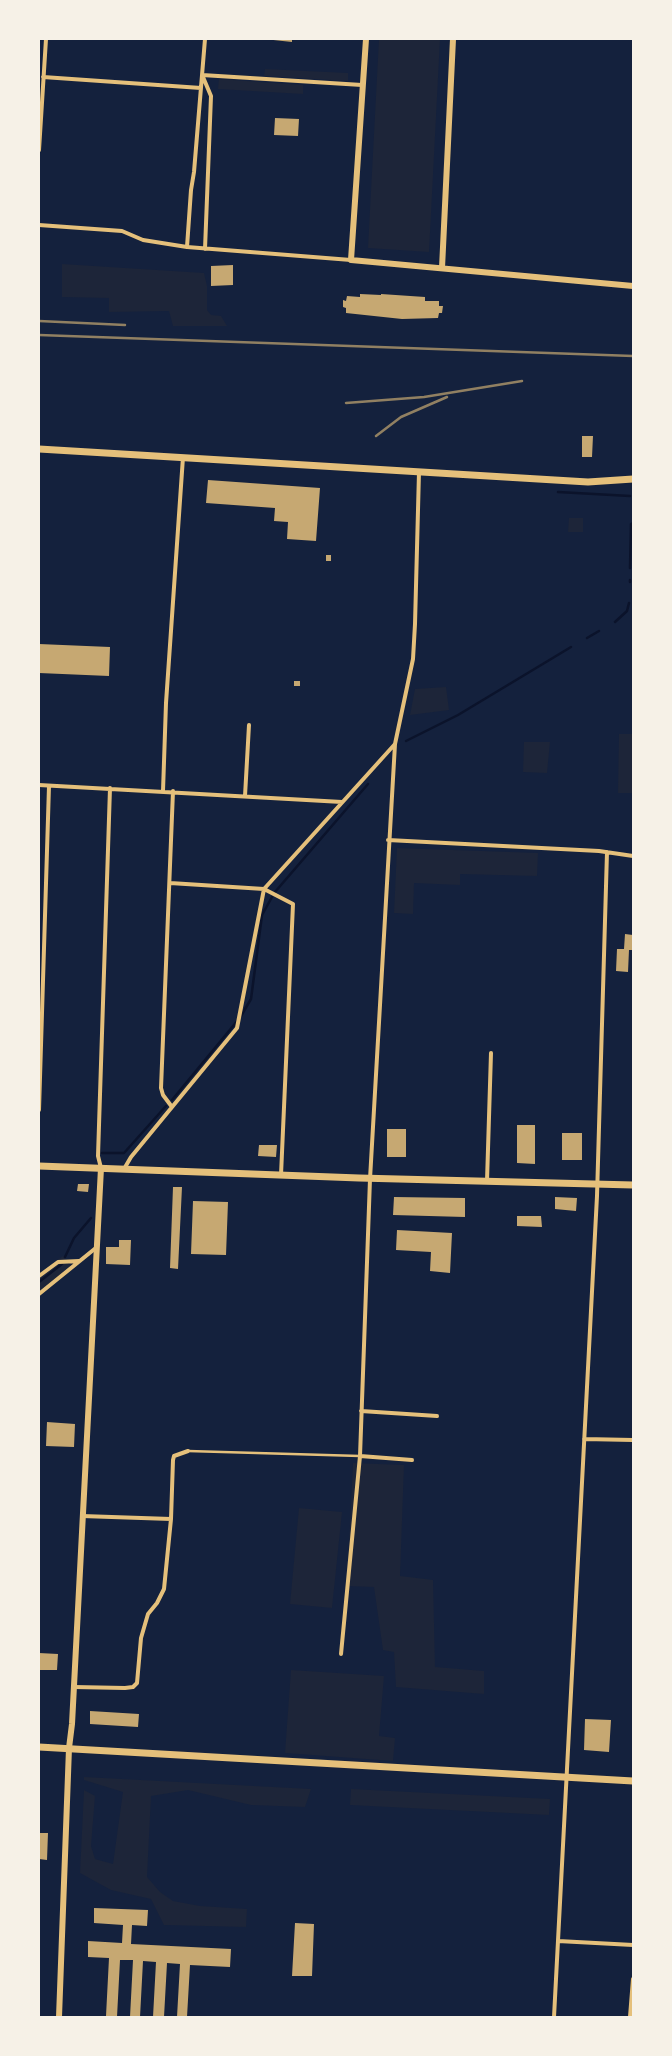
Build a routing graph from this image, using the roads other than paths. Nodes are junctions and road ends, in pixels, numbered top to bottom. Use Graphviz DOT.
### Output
graph roads {
  1 [pos="46,39"];
  2 [pos="205,39"];
  3 [pos="366,39"];
  4 [pos="453,39"];
  5 [pos="202,75"];
  6 [pos="43,77"];
  7 [pos="362,85"];
  8 [pos="201,88"];
  9 [pos="39,150"];
  10 [pos="39,225"];
  11 [pos="187,248"];
  12 [pos="205,249"];
  13 [pos="351,260"];
  14 [pos="442,268"];
  15 [pos="633,286"];
  16 [pos="39,449"];
  17 [pos="183,457"];
  18 [pos="419,472"];
  19 [pos="633,479"];
  20 [pos="249,726"];
  21 [pos="395,744"];
  22 [pos="39,785"];
  23 [pos="49,786"];
  24 [pos="110,788"];
  25 [pos="163,791"];
  26 [pos="173,791"];
  27 [pos="245,796"];
  28 [pos="342,802"];
  29 [pos="388,840"];
  30 [pos="606,852"];
  31 [pos="633,856"];
  32 [pos="170,883"];
  33 [pos="264,889"];
  34 [pos="491,1053"];
  35 [pos="172,1107"];
  36 [pos="39,1110"];
  37 [pos="39,1166"];
  38 [pos="101,1168"];
  39 [pos="124,1170"];
  40 [pos="281,1175"];
  41 [pos="370,1179"];
  42 [pos="487,1181"];
  43 [pos="598,1183"];
  44 [pos="633,1185"];
  45 [pos="97,1247"];
  46 [pos="79,1261"];
  47 [pos="39,1276"];
  48 [pos="39,1294"];
  49 [pos="361,1411"];
  50 [pos="437,1416"];
  51 [pos="584,1439"];
  52 [pos="633,1440"];
  53 [pos="188,1451"];
  54 [pos="360,1456"];
  55 [pos="412,1460"];
  56 [pos="82,1516"];
  57 [pos="171,1519"];
  58 [pos="341,1654"];
  59 [pos="74,1687"];
  60 [pos="39,1747"];
  61 [pos="69,1748"];
  62 [pos="566,1778"];
  63 [pos="633,1781"];
  64 [pos="558,1941"];
  65 [pos="633,1945"];
  66 [pos="633,1979"];
  67 [pos="59,2017"];
  68 [pos="554,2017"];
  69 [pos="630,2017"];
  1 -- 6 [label="street"];
  2 -- 5 [label="street"];
  3 -- 7 [label="street"];
  4 -- 14 [label="street"];
  5 -- 7 [label="street"];
  5 -- 8 [label="street"];
  5 -- 12 [label="street"];
  6 -- 8 [label="street"];
  6 -- 9 [label="street"];
  7 -- 13 [label="street"];
  8 -- 11 [label="street"];
  10 -- 11 [label="street"];
  11 -- 12 [label="street"];
  12 -- 13 [label="street"];
  13 -- 14 [label="street"];
  14 -- 15 [label="street"];
  16 -- 17 [label="main road"];
  17 -- 18 [label="main road"];
  17 -- 25 [label="street"];
  18 -- 19 [label="main road"];
  18 -- 21 [label="street"];
  20 -- 27 [label="street"];
  21 -- 28 [label="street"];
  21 -- 29 [label="street"];
  22 -- 23 [label="street"];
  23 -- 24 [label="street"];
  23 -- 36 [label="street"];
  24 -- 25 [label="street"];
  24 -- 38 [label="street"];
  25 -- 26 [label="street"];
  26 -- 27 [label="street"];
  26 -- 32 [label="street"];
  27 -- 28 [label="street"];
  28 -- 33 [label="street"];
  29 -- 30 [label="street"];
  29 -- 41 [label="street"];
  30 -- 31 [label="street"];
  30 -- 43 [label="street"];
  32 -- 33 [label="street"];
  32 -- 35 [label="street"];
  33 -- 35 [label="street"];
  33 -- 40 [label="street"];
  34 -- 42 [label="street"];
  35 -- 39 [label="street"];
  37 -- 38 [label="main road"];
  38 -- 39 [label="main road"];
  38 -- 45 [label="street"];
  39 -- 40 [label="main road"];
  40 -- 41 [label="main road"];
  41 -- 42 [label="main road"];
  41 -- 49 [label="street"];
  42 -- 43 [label="main road"];
  43 -- 44 [label="main road"];
  43 -- 51 [label="street"];
  45 -- 46 [label="street"];
  45 -- 56 [label="street"];
  46 -- 47 [label="street"];
  46 -- 48 [label="street"];
  49 -- 50 [label="street"];
  49 -- 54 [label="street"];
  51 -- 52 [label="street"];
  51 -- 62 [label="street"];
  53 -- 54 [label="lane"];
  53 -- 57 [label="street"];
  54 -- 55 [label="street"];
  54 -- 58 [label="street"];
  56 -- 57 [label="street"];
  56 -- 59 [label="street"];
  57 -- 59 [label="street"];
  59 -- 61 [label="street"];
  60 -- 61 [label="main road"];
  61 -- 62 [label="main road"];
  61 -- 67 [label="street"];
  62 -- 63 [label="main road"];
  62 -- 64 [label="street"];
  64 -- 65 [label="street"];
  64 -- 68 [label="street"];
  66 -- 69 [label="street"];
}
